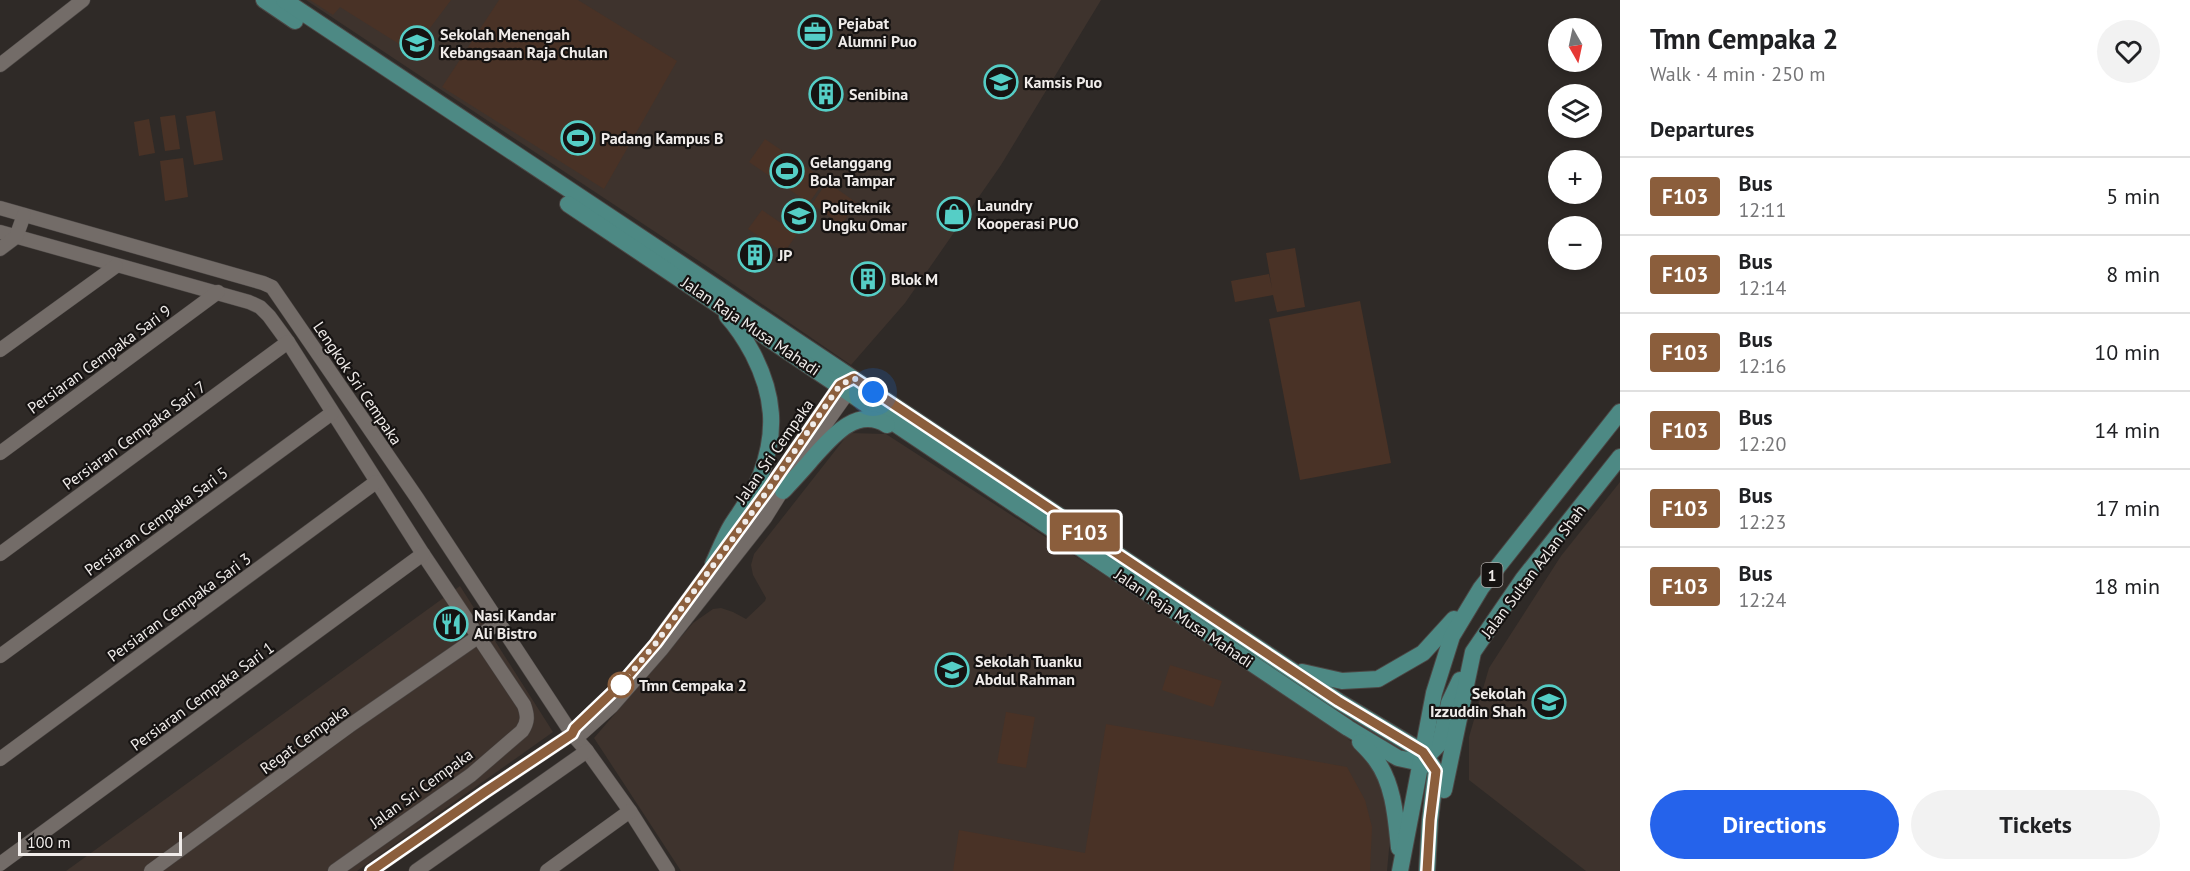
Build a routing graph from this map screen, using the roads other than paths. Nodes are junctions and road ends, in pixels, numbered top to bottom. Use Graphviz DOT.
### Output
graph roads {
  1 [pos="83,0"];
  2 [pos="264,0"];
  3 [pos="284,0"];
  4 [pos="0,65"];
  5 [pos="0,208"];
  6 [pos="24,215"];
  7 [pos="600,218"];
  8 [pos="0,232"];
  9 [pos="16,237"];
  10 [pos="633,241"];
  11 [pos="0,249"];
  12 [pos="116,266"];
  13 [pos="218,292"];
  14 [pos="712,300"];
  15 [pos="288,342"];
  16 [pos="0,350"];
  17 [pos="848,385"];
  18 [pos="1620,412"];
  19 [pos="332,413"];
  20 [pos="915,437"];
  21 [pos="0,453"];
  22 [pos="1620,457"];
  23 [pos="376,482"];
  24 [pos="783,491"];
  25 [pos="0,554"];
  26 [pos="423,555"];
  27 [pos="714,564"];
  28 [pos="1481,588"];
  29 [pos="498,623"];
  30 [pos="478,637"];
  31 [pos="1473,652"];
  32 [pos="0,656"];
  33 [pos="1289,669"];
  34 [pos="1348,728"];
  35 [pos="572,734"];
  36 [pos="587,750"];
  37 [pos="1424,757"];
  38 [pos="0,759"];
  39 [pos="471,775"];
  40 [pos="485,792"];
  41 [pos="630,811"];
  42 [pos="0,864"];
  43 [pos="1401,867"];
  44 [pos="151,871"];
  45 [pos="335,871"];
  46 [pos="371,871"];
  47 [pos="416,871"];
  48 [pos="547,871"];
  49 [pos="668,871"];
  50 [pos="1427,871"];
  51 [pos="1433,871"];
  1 -- 4 [label="street"];
  2 -- 7 [label="main road, Jalan Raja Musa Mahadi"];
  3 -- 7 [label="main road, Jalan Raja Musa Mahadi"];
  5 -- 6 [label="street, Lengkok Sri Cempaka"];
  6 -- 9 [label="street"];
  6 -- 29 [label="street, Lengkok Sri Cempaka"];
  7 -- 10 [label="main road, Jalan Raja Musa Mahadi"];
  8 -- 9 [label="street"];
  9 -- 11 [label="street"];
  9 -- 12 [label="street"];
  10 -- 14 [label="main road, Jalan Raja Musa Mahadi"];
  10 -- 17 [label="main road, Jalan Raja Musa Mahadi"];
  12 -- 13 [label="street"];
  12 -- 16 [label="street"];
  13 -- 15 [label="street"];
  13 -- 21 [label="street, Persiaran Cempaka Sari 9"];
  14 -- 17 [label="main road, Jalan Raja Musa Mahadi"];
  14 -- 27 [label="main road"];
  15 -- 19 [label="street"];
  15 -- 25 [label="street, Persiaran Cempaka Sari 7"];
  17 -- 20 [label="main road, Jalan Raja Musa Mahadi"];
  17 -- 24 [label="street, Jalan Sri Cempaka"];
  17 -- 27 [label="street, Jalan Sri Cempaka"];
  17 -- 33 [label="main road, Jalan Raja Musa Mahadi"];
  18 -- 28 [label="main road, Jalan Sultan Azlan Shah / 1"];
  19 -- 23 [label="street"];
  19 -- 32 [label="street, Persiaran Cempaka Sari 5"];
  20 -- 24 [label="main road"];
  20 -- 34 [label="main road, Jalan Raja Musa Mahadi"];
  22 -- 31 [label="main road, Jalan Sultan Azlan Shah / 1"];
  23 -- 26 [label="street"];
  23 -- 38 [label="street, Persiaran Cempaka Sari 3"];
  24 -- 35 [label="street, Jalan Sri Cempaka"];
  26 -- 30 [label="street"];
  26 -- 42 [label="street, Persiaran Cempaka Sari 1"];
  27 -- 35 [label="street, Jalan Sri Cempaka"];
  28 -- 33 [label="main road"];
  28 -- 37 [label="main road, Jalan Sultan Azlan Shah / 1"];
  29 -- 30 [label="street, Regat Cempaka"];
  29 -- 35 [label="street, Lengkok Sri Cempaka"];
  30 -- 39 [label="street, Jalan Sri Cempaka"];
  30 -- 44 [label="street, Regat Cempaka"];
  31 -- 37 [label="main road"];
  31 -- 51 [label="main road, Jalan Sultan Azlan Shah / 1"];
  33 -- 37 [label="main road, Jalan Raja Musa Mahadi"];
  34 -- 37 [label="main road, Jalan Raja Musa Mahadi"];
  34 -- 43 [label="main road"];
  35 -- 36 [label="street, Lengkok Sri Cempaka"];
  35 -- 40 [label="street, Jalan Sri Cempaka"];
  36 -- 41 [label="street, Lengkok Sri Cempaka"];
  36 -- 47 [label="street"];
  37 -- 43 [label="main road, Jalan Sultan Azlan Shah / 1"];
  37 -- 50 [label="main road"];
  39 -- 40 [label="street"];
  39 -- 45 [label="street, Jalan Sri Cempaka"];
  40 -- 46 [label="street, Jalan Sri Cempaka"];
  41 -- 48 [label="street"];
  41 -- 49 [label="street, Lengkok Sri Cempaka"];
}
